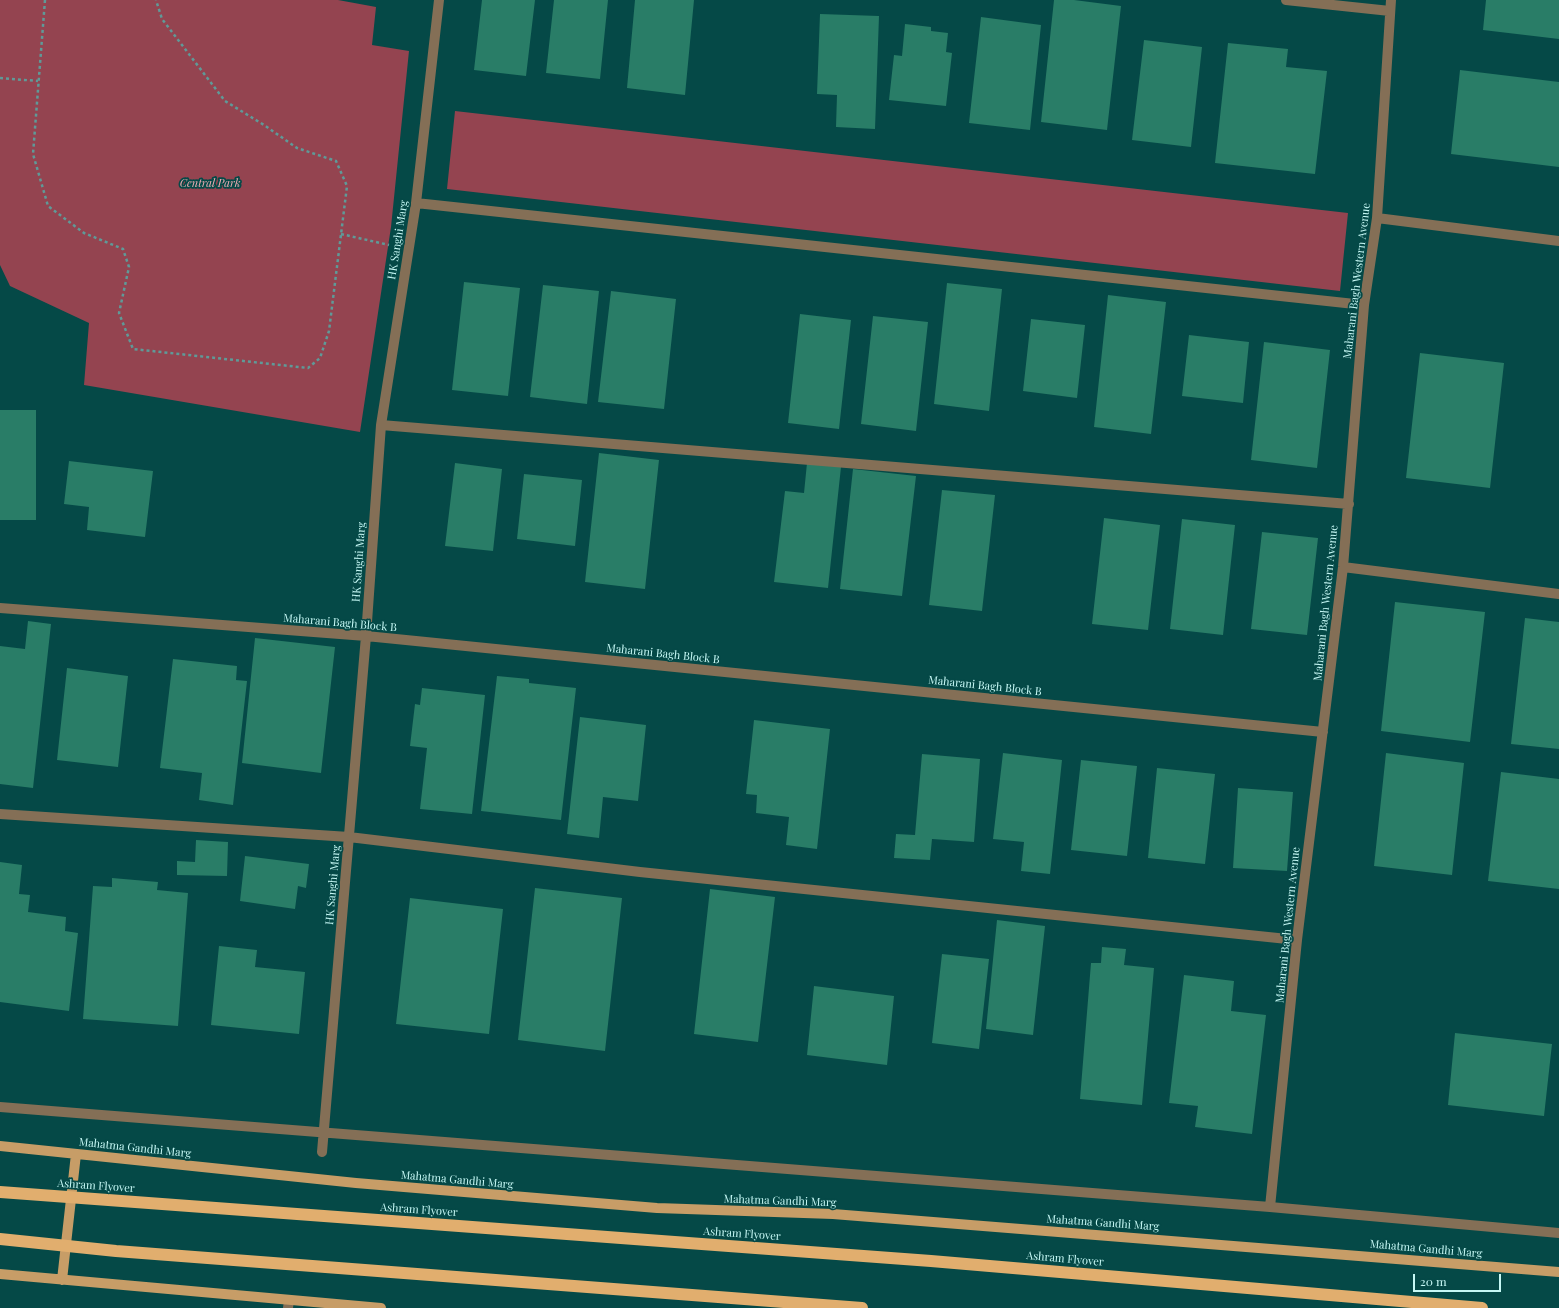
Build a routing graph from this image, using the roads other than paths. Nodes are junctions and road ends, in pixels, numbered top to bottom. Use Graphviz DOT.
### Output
graph roads {
  1 [pos="439,0"];
  2 [pos="1286,0"];
  3 [pos="1391,0"];
  4 [pos="1390,11"];
  5 [pos="416,203"];
  6 [pos="1378,218"];
  7 [pos="1559,241"];
  8 [pos="1364,305"];
  9 [pos="381,425"];
  10 [pos="1349,504"];
  11 [pos="1343,566"];
  12 [pos="1559,594"];
  13 [pos="0,608"];
  14 [pos="366,636"];
  15 [pos="1323,732"];
  16 [pos="0,814"];
  17 [pos="350,837"];
  18 [pos="1297,940"];
  19 [pos="0,1107"];
  20 [pos="324,1132"];
  21 [pos="0,1146"];
  22 [pos="322,1152"];
  23 [pos="76,1154"];
  24 [pos="0,1192"];
  25 [pos="1270,1207"];
  26 [pos="1559,1234"];
  27 [pos="0,1239"];
  28 [pos="1559,1272"];
  29 [pos="0,1274"];
  30 [pos="62,1280"];
  31 [pos="289,1304"];
  32 [pos="381,1308"];
  33 [pos="862,1308"];
  34 [pos="1482,1308"];
  1 -- 5 [label="street, HK Sanghi Marg"];
  2 -- 4 [label="street"];
  3 -- 4 [label="street, Maharani Bagh Western Avenue"];
  4 -- 6 [label="street, Maharani Bagh Western Avenue"];
  5 -- 8 [label="street"];
  5 -- 9 [label="street, HK Sanghi Marg"];
  6 -- 7 [label="street"];
  6 -- 8 [label="street, Maharani Bagh Western Avenue"];
  8 -- 10 [label="street, Maharani Bagh Western Avenue"];
  9 -- 10 [label="street"];
  9 -- 14 [label="street, HK Sanghi Marg"];
  10 -- 11 [label="street, Maharani Bagh Western Avenue"];
  11 -- 12 [label="street"];
  11 -- 15 [label="street, Maharani Bagh Western Avenue"];
  13 -- 14 [label="street, Maharani Bagh Block B"];
  14 -- 15 [label="street, Maharani Bagh Block B"];
  14 -- 17 [label="street, HK Sanghi Marg"];
  15 -- 18 [label="street, Maharani Bagh Western Avenue"];
  16 -- 17 [label="street"];
  17 -- 18 [label="street"];
  17 -- 20 [label="street, HK Sanghi Marg"];
  18 -- 25 [label="street, Maharani Bagh Western Avenue"];
  19 -- 20 [label="street"];
  20 -- 22 [label="street, HK Sanghi Marg"];
  20 -- 25 [label="street"];
  21 -- 23 [label="main road, Mahatma Gandhi Marg"];
  23 -- 28 [label="main road, Mahatma Gandhi Marg"];
  23 -- 30 [label="main road"];
  24 -- 34 [label="highway, Ashram Flyover, bridge"];
  25 -- 26 [label="street"];
  27 -- 33 [label="highway, bridge"];
  29 -- 30 [label="main road"];
  30 -- 31 [label="main road"];
  31 -- 32 [label="main road"];
}
